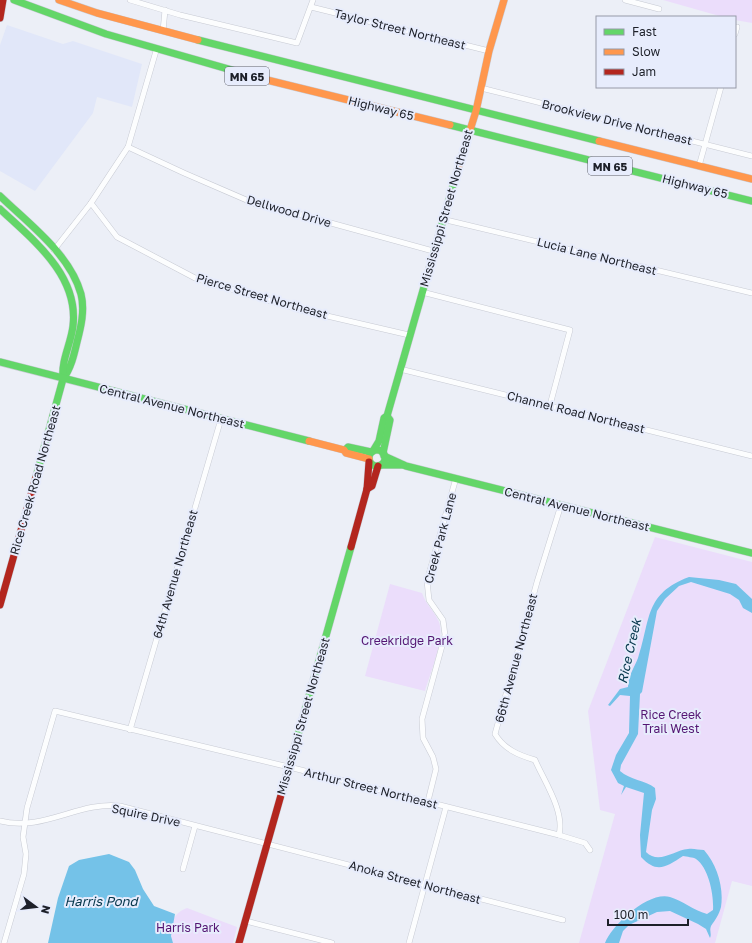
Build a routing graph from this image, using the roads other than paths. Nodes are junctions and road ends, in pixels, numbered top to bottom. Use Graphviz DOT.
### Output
graph roads {
  1 [pos="4,0"];
  2 [pos="14,0"];
  3 [pos="59,0"];
  4 [pos="130,0"];
  5 [pos="313,0"];
  6 [pos="504,0"];
  7 [pos="626,0"];
  8 [pos="311,7"];
  9 [pos="659,9"];
  10 [pos="165,10"];
  11 [pos="0,18"];
  12 [pos="737,27"];
  13 [pos="736,30"];
  14 [pos="163,31"];
  15 [pos="156,51"];
  16 [pos="489,51"];
  17 [pos="481,88"];
  18 [pos="720,88"];
  19 [pos="476,111"];
  20 [pos="469,131"];
  21 [pos="705,144"];
  22 [pos="128,147"];
  23 [pos="752,156"];
  24 [pos="699,166"];
  25 [pos="752,179"];
  26 [pos="0,196"];
  27 [pos="752,200"];
  28 [pos="91,203"];
  29 [pos="0,209"];
  30 [pos="442,219"];
  31 [pos="54,250"];
  32 [pos="433,251"];
  33 [pos="422,292"];
  34 [pos="752,293"];
  35 [pos="409,335"];
  36 [pos="0,362"];
  37 [pos="400,369"];
  38 [pos="64,379"];
  39 [pos="550,405"];
  40 [pos="387,416"];
  41 [pos="221,419"];
  42 [pos="384,454"];
  43 [pos="371,456"];
  44 [pos="752,456"];
  45 [pos="403,464"];
  46 [pos="380,466"];
  47 [pos="456,478"];
  48 [pos="367,489"];
  49 [pos="561,505"];
  50 [pos="752,554"];
  51 [pos="0,605"];
  52 [pos="130,730"];
  53 [pos="289,767"];
  54 [pos="428,802"];
  55 [pos="446,807"];
  56 [pos="0,821"];
  57 [pos="24,824"];
  58 [pos="195,826"];
  59 [pos="558,835"];
  60 [pos="267,844"];
  61 [pos="590,850"];
  62 [pos="183,869"];
  63 [pos="425,884"];
  64 [pos="563,920"];
  65 [pos="246,921"];
  66 [pos="4,943"];
  67 [pos="239,943"];
  68 [pos="332,943"];
  69 [pos="409,943"];
  1 -- 11 [label="main road"];
  2 -- 15 [label="main road, Highway 65 / MN 65"];
  3 -- 14 [label="main road, Highway 65 / MN 65"];
  4 -- 10 [label="street"];
  5 -- 8 [label="street"];
  6 -- 16 [label="main road, Mississippi Street Northeast"];
  7 -- 9 [label="street"];
  8 -- 10 [label="street"];
  8 -- 16 [label="street, Taylor Street Northeast"];
  10 -- 14 [label="street"];
  12 -- 13 [label="street"];
  14 -- 19 [label="main road, Highway 65 / MN 65"];
  15 -- 20 [label="main road, Highway 65 / MN 65"];
  15 -- 22 [label="street"];
  16 -- 17 [label="main road, Mississippi Street Northeast"];
  17 -- 19 [label="main road, Mississippi Street Northeast"];
  17 -- 21 [label="street, Brookview Drive Northeast"];
  18 -- 21 [label="street"];
  19 -- 20 [label="main road, Mississippi Street Northeast"];
  19 -- 24 [label="main road, Highway 65 / MN 65"];
  20 -- 27 [label="main road, Highway 65 / MN 65"];
  20 -- 30 [label="main road, Mississippi Street Northeast"];
  21 -- 23 [label="street, Brookview Drive Northeast"];
  21 -- 24 [label="street"];
  22 -- 28 [label="street"];
  22 -- 32 [label="street, Dellwood Drive"];
  24 -- 25 [label="main road, Highway 65 / MN 65"];
  26 -- 31 [label="main road, Rice Creek Road Northeast"];
  28 -- 31 [label="street"];
  28 -- 35 [label="street, Pierce Street Northeast"];
  29 -- 38 [label="main road, Rice Creek Road Northeast"];
  30 -- 32 [label="main road, Mississippi Street Northeast"];
  30 -- 34 [label="street, Lucia Lane Northeast"];
  31 -- 38 [label="main road, Rice Creek Road Northeast"];
  32 -- 33 [label="main road, Mississippi Street Northeast"];
  33 -- 35 [label="main road, Mississippi Street Northeast"];
  33 -- 39 [label="street"];
  35 -- 37 [label="main road, Mississippi Street Northeast"];
  36 -- 38 [label="main road, Central Avenue Northeast"];
  37 -- 39 [label="street, Channel Road Northeast"];
  37 -- 40 [label="main road, Mississippi Street Northeast"];
  38 -- 41 [label="main road, Central Avenue Northeast"];
  38 -- 51 [label="main road, Rice Creek Road Northeast"];
  39 -- 44 [label="street, Channel Road Northeast"];
  40 -- 42 [label="main road, Mississippi Street Northeast"];
  40 -- 43 [label="main road, Mississippi Street Northeast"];
  41 -- 43 [label="main road, Central Avenue Northeast"];
  41 -- 52 [label="street, 64th Avenue Northeast"];
  42 -- 43 [label="main road"];
  42 -- 45 [label="main road, Central Avenue Northeast"];
  42 -- 46 [label="main road"];
  43 -- 46 [label="main road"];
  43 -- 48 [label="main road, Mississippi Street Northeast"];
  45 -- 46 [label="main road, Central Avenue Northeast"];
  45 -- 47 [label="main road, Central Avenue Northeast"];
  46 -- 48 [label="main road, Mississippi Street Northeast"];
  47 -- 49 [label="main road, Central Avenue Northeast"];
  47 -- 54 [label="street, Creek Park Lane"];
  48 -- 53 [label="main road, Mississippi Street Northeast"];
  49 -- 50 [label="main road, Central Avenue Northeast"];
  49 -- 59 [label="street, 66th Avenue Northeast"];
  52 -- 53 [label="street, Arthur Street Northeast"];
  52 -- 57 [label="street, Arthur Street Northeast"];
  53 -- 54 [label="street, Arthur Street Northeast"];
  53 -- 60 [label="main road, Mississippi Street Northeast"];
  54 -- 55 [label="street, Arthur Street Northeast"];
  55 -- 59 [label="street, Arthur Street Northeast"];
  55 -- 63 [label="street"];
  56 -- 57 [label="street, Squire Drive"];
  57 -- 58 [label="street, Squire Drive"];
  57 -- 66 [label="street"];
  58 -- 60 [label="street, Squire Drive"];
  58 -- 62 [label="street"];
  59 -- 61 [label="street, Arthur Street Northeast"];
  60 -- 63 [label="street, Anoka Street Northeast"];
  60 -- 65 [label="main road, Mississippi Street Northeast"];
  63 -- 64 [label="street, Anoka Street Northeast"];
  63 -- 69 [label="street"];
  65 -- 67 [label="main road, Mississippi Street Northeast"];
  65 -- 68 [label="street"];
}
